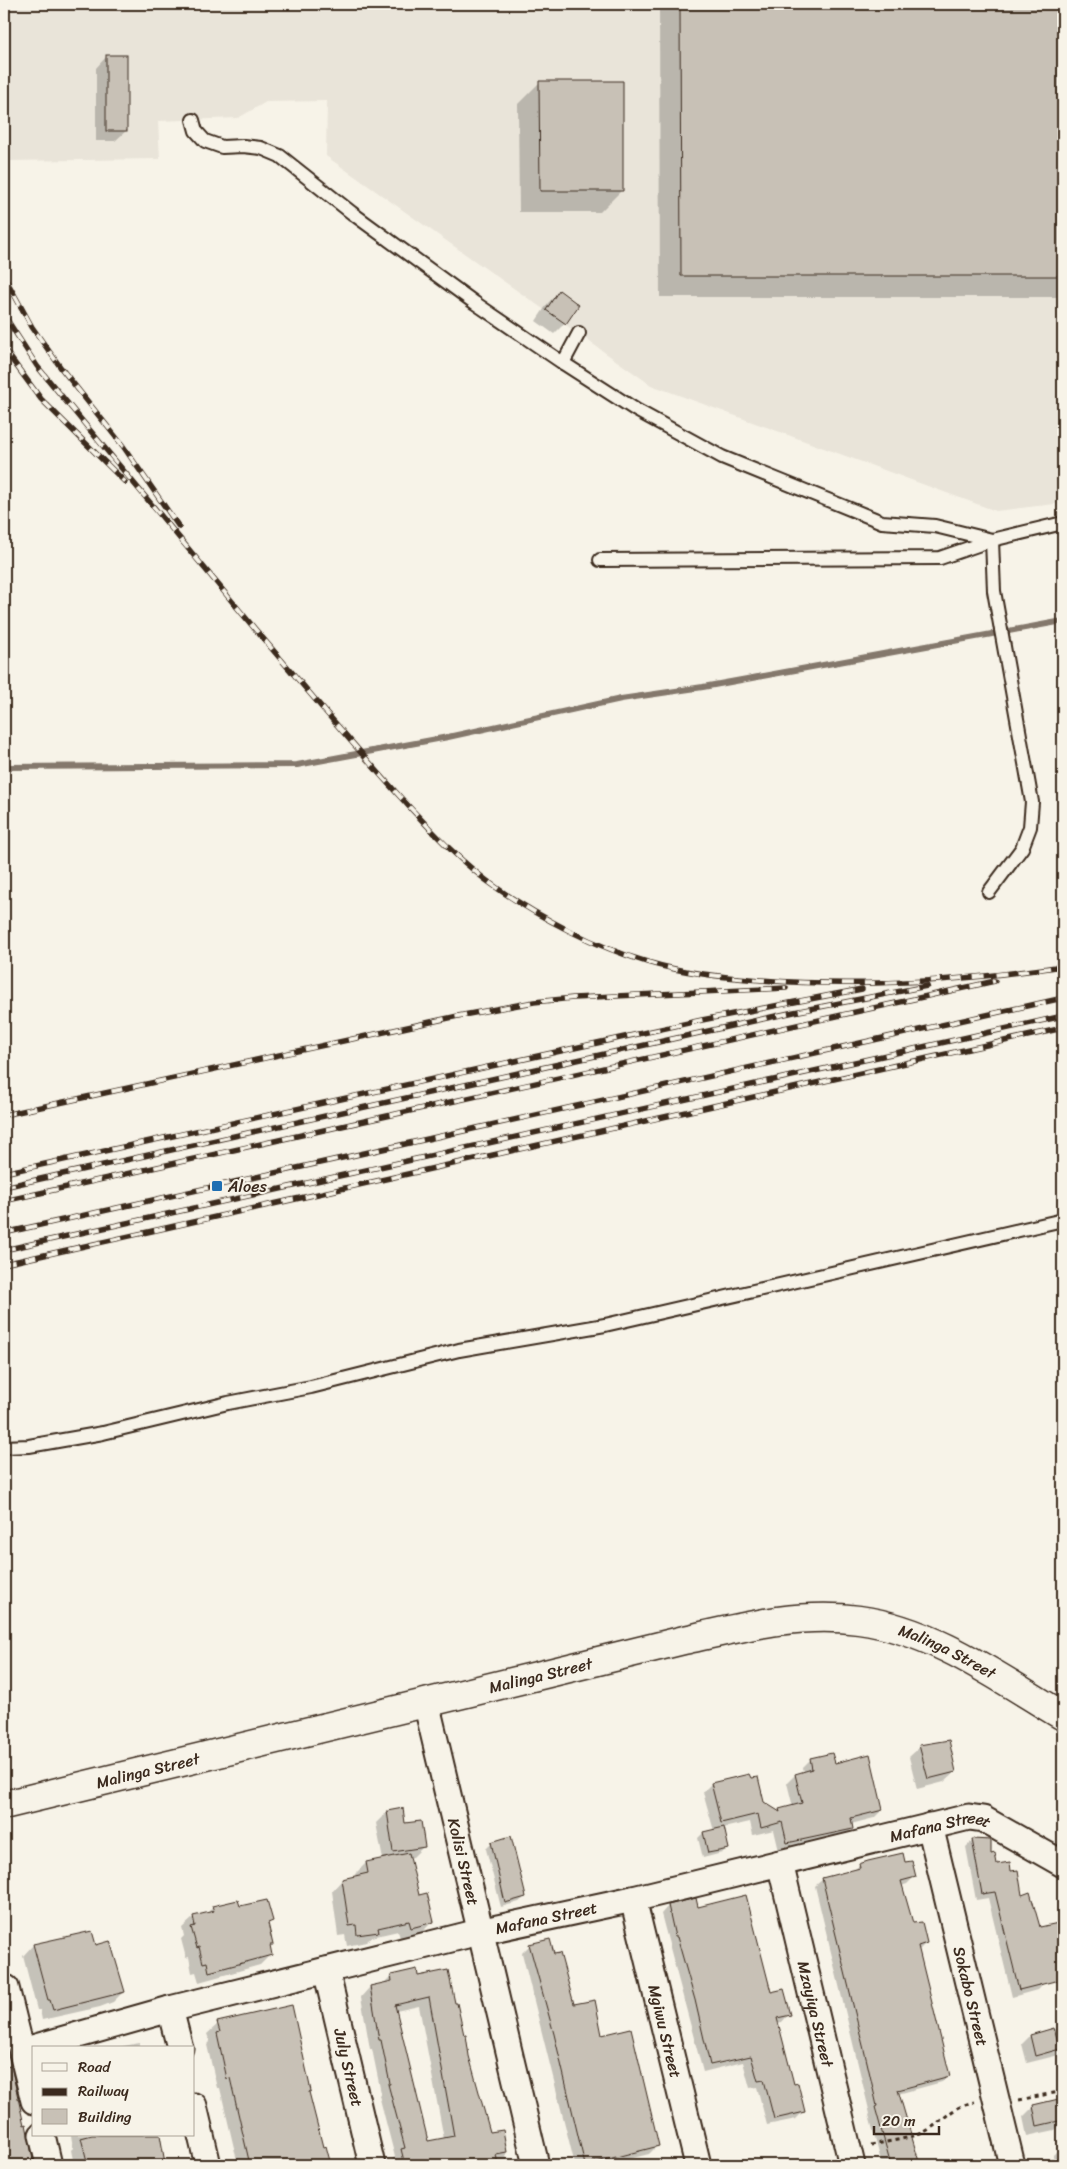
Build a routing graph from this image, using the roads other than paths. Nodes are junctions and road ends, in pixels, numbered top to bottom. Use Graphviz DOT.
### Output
graph roads {
  1 [pos="194,120"];
  2 [pos="579,333"];
  3 [pos="563,363"];
  4 [pos="1063,523"];
  5 [pos="992,540"];
  6 [pos="600,560"];
  7 [pos="989,892"];
  8 [pos="1063,1220"];
  9 [pos="4,1447"];
  10 [pos="426,1702"];
  11 [pos="1063,1716"];
  12 [pos="4,1805"];
  13 [pos="930,1826"];
  14 [pos="780,1863"];
  15 [pos="1063,1864"];
  16 [pos="633,1899"];
  17 [pos="479,1932"];
  18 [pos="326,1970"];
  19 [pos="6,1988"];
  20 [pos="170,2009"];
  21 [pos="40,2046"];
  22 [pos="179,2046"];
  23 [pos="32,2048"];
  24 [pos="22,2051"];
  25 [pos="32,2093"];
  26 [pos="195,2110"];
  27 [pos="42,2136"];
  28 [pos="850,2157"];
  29 [pos="49,2165"];
  30 [pos="208,2165"];
  31 [pos="372,2165"];
  32 [pos="536,2165"];
  33 [pos="698,2165"];
  34 [pos="1012,2165"];
  1 -- 3 [label="lane"];
  2 -- 3 [label="lane"];
  3 -- 5 [label="lane"];
  4 -- 5 [label="lane"];
  5 -- 6 [label="lane"];
  5 -- 7 [label="lane"];
  8 -- 9 [label="lane"];
  10 -- 11 [label="street, Malinga Street"];
  10 -- 12 [label="street, Malinga Street"];
  10 -- 17 [label="street, Kolisi Street"];
  13 -- 14 [label="street, Mafana Street"];
  13 -- 15 [label="street, Mafana Street"];
  13 -- 34 [label="street, Sokabo Street"];
  14 -- 16 [label="street, Mafana Street"];
  14 -- 28 [label="street, Mzayiya Street"];
  16 -- 17 [label="street, Mafana Street"];
  16 -- 33 [label="street, Mgiwu Street"];
  17 -- 18 [label="street, Mafana Street"];
  17 -- 32 [label="street, Kolisi Street"];
  18 -- 20 [label="street, Mafana Street"];
  18 -- 31 [label="street, July Street"];
  19 -- 24 [label="street"];
  20 -- 21 [label="street, Mafana Street"];
  20 -- 22 [label="street"];
  23 -- 24 [label="street, Mafana Street"];
  24 -- 25 [label="street"];
  26 -- 30 [label="street"];
  27 -- 29 [label="street"];
}
